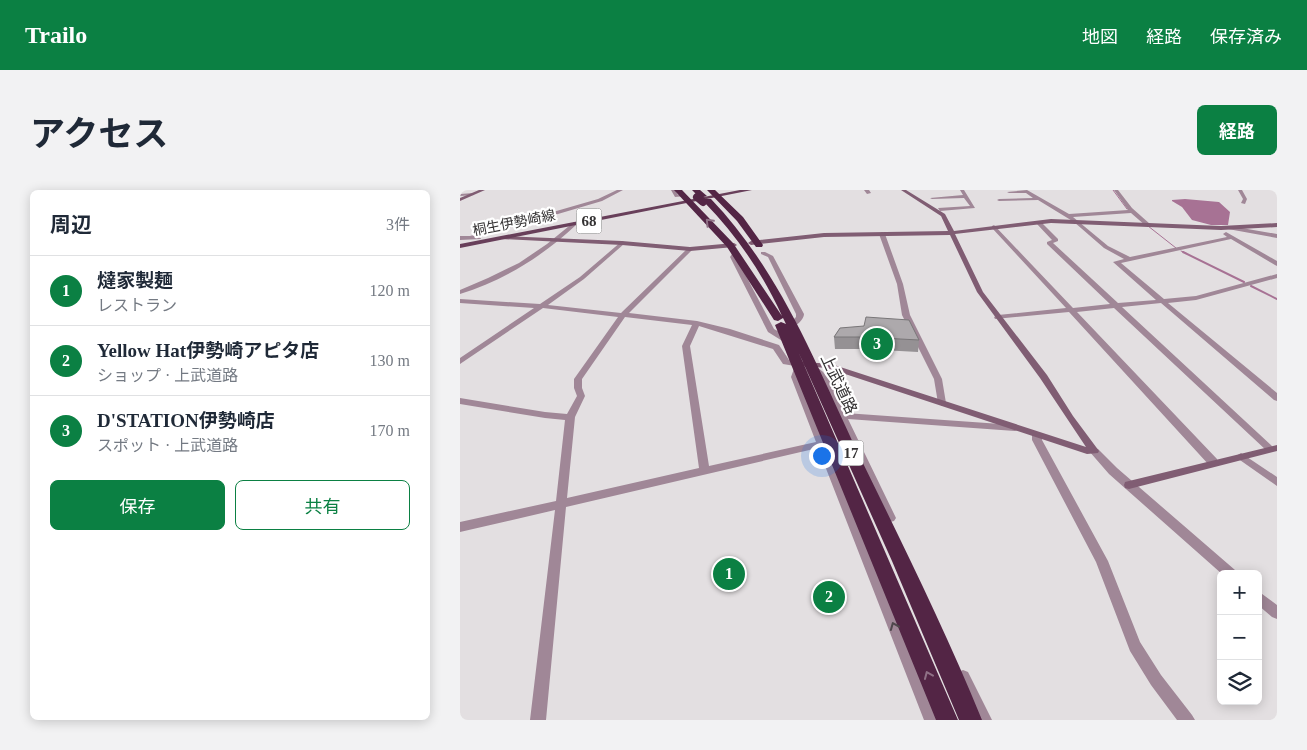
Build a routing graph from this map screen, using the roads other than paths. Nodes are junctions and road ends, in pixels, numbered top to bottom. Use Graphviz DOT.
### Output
graph roads {
  1 [pos="483,190"];
  2 [pos="621,190"];
  3 [pos="673,190"];
  4 [pos="678,190"];
  5 [pos="749,190"];
  6 [pos="903,190"];
  7 [pos="962,190"];
  8 [pos="1116,190"];
  9 [pos="1240,190"];
  10 [pos="927,191"];
  11 [pos="1025,191"];
  12 [pos="1009,192"];
  13 [pos="472,194"];
  14 [pos="460,195"];
  15 [pos="700,196"];
  16 [pos="966,196"];
  17 [pos="932,198"];
  18 [pos="1038,199"];
  19 [pos="460,200"];
  20 [pos="999,200"];
  21 [pos="1243,203"];
  22 [pos="939,210"];
  23 [pos="1132,211"];
  24 [pos="1068,216"];
  25 [pos="1076,221"];
  26 [pos="1038,222"];
  27 [pos="574,224"];
  28 [pos="1148,225"];
  29 [pos="1277,225"];
  30 [pos="994,227"];
  31 [pos="1221,228"];
  32 [pos="1230,228"];
  33 [pos="952,233"];
  34 [pos="882,234"];
  35 [pos="1277,236"];
  36 [pos="472,237"];
  37 [pos="460,238"];
  38 [pos="502,238"];
  39 [pos="1230,238"];
  40 [pos="492,240"];
  41 [pos="553,241"];
  42 [pos="754,242"];
  43 [pos="622,243"];
  44 [pos="460,246"];
  45 [pos="733,247"];
  46 [pos="690,249"];
  47 [pos="763,253"];
  48 [pos="1131,260"];
  49 [pos="1275,261"];
  50 [pos="1277,276"];
  51 [pos="460,292"];
  52 [pos="460,301"];
  53 [pos="1162,302"];
  54 [pos="542,306"];
  55 [pos="1118,306"];
  56 [pos="1071,309"];
  57 [pos="623,315"];
  58 [pos="784,316"];
  59 [pos="998,317"];
  60 [pos="697,323"];
  61 [pos="787,340"];
  62 [pos="460,362"];
  63 [pos="804,366"];
  64 [pos="1277,398"];
  65 [pos="460,401"];
  66 [pos="942,403"];
  67 [pos="842,416"];
  68 [pos="570,417"];
  69 [pos="1015,428"];
  70 [pos="1037,435"];
  71 [pos="822,436"];
  72 [pos="1273,449"];
  73 [pos="1094,451"];
  74 [pos="1240,456"];
  75 [pos="1213,462"];
  76 [pos="706,472"];
  77 [pos="1277,482"];
  78 [pos="1129,484"];
  79 [pos="560,504"];
  80 [pos="460,528"];
  81 [pos="1226,570"];
  82 [pos="1262,600"];
  83 [pos="1277,613"];
  84 [pos="538,720"];
  85 [pos="932,720"];
  86 [pos="947,720"];
  87 [pos="971,720"];
  88 [pos="984,720"];
  89 [pos="1187,720"];
  1 -- 13 [label="street"];
  2 -- 36 [label="street"];
  3 -- 15 [label="street"];
  4 -- 15 [label="highway"];
  5 -- 15 [label="main road, 桐生伊勢崎線 / 68"];
  6 -- 22 [label="street"];
  7 -- 16 [label="street"];
  8 -- 23 [label="street"];
  9 -- 21 [label="street"];
  10 -- 17 [label="street"];
  11 -- 12 [label="street"];
  11 -- 18 [label="street"];
  13 -- 14 [label="street"];
  13 -- 19 [label="street"];
  15 -- 27 [label="main road, 桐生伊勢崎線 / 68"];
  15 -- 42 [label="highway"];
  45 -- 15 [label="highway, one-way"];
  15 -- 58 [label="highway, 上武道路 / 17"];
  16 -- 17 [label="street"];
  16 -- 22 [label="street"];
  17 -- 22 [label="street"];
  18 -- 20 [label="street"];
  18 -- 24 [label="street"];
  22 -- 33 [label="street"];
  23 -- 24 [label="street"];
  23 -- 28 [label="street"];
  24 -- 25 [label="street"];
  25 -- 26 [label="street"];
  25 -- 28 [label="street"];
  25 -- 48 [label="street"];
  26 -- 30 [label="street"];
  26 -- 55 [label="street"];
  27 -- 38 [label="main road, 桐生伊勢崎線 / 68"];
  27 -- 41 [label="street"];
  28 -- 31 [label="street"];
  29 -- 32 [label="street"];
  30 -- 33 [label="street"];
  30 -- 56 [label="street"];
  31 -- 32 [label="street"];
  31 -- 39 [label="street"];
  32 -- 35 [label="street"];
  33 -- 34 [label="street"];
  33 -- 59 [label="street"];
  34 -- 42 [label="street"];
  34 -- 66 [label="street"];
  36 -- 37 [label="street"];
  36 -- 40 [label="street"];
  38 -- 40 [label="main road, 桐生伊勢崎線 / 68"];
  38 -- 41 [label="street"];
  39 -- 48 [label="street"];
  39 -- 49 [label="street"];
  40 -- 44 [label="main road, 桐生伊勢崎線 / 68"];
  41 -- 43 [label="street"];
  41 -- 51 [label="street"];
  42 -- 47 [label="highway"];
  43 -- 46 [label="street"];
  43 -- 54 [label="street"];
  45 -- 46 [label="street"];
  45 -- 58 [label="highway"];
  45 -- 61 [label="street"];
  46 -- 57 [label="street"];
  47 -- 58 [label="highway"];
  47 -- 58 [label="street"];
  48 -- 53 [label="street"];
  50 -- 53 [label="street"];
  52 -- 54 [label="street"];
  53 -- 55 [label="street"];
  53 -- 64 [label="street"];
  54 -- 57 [label="street"];
  54 -- 62 [label="street"];
  55 -- 56 [label="street"];
  55 -- 72 [label="street"];
  56 -- 59 [label="street"];
  56 -- 75 [label="street"];
  57 -- 60 [label="street"];
  57 -- 68 [label="street"];
  58 -- 61 [label="highway, 上武道路 / 17"];
  58 -- 63 [label="highway, 上武道路 / 17"];
  59 -- 73 [label="street"];
  60 -- 63 [label="street"];
  60 -- 76 [label="street"];
  61 -- 63 [label="highway, 上武道路 / 17"];
  63 -- 66 [label="street"];
  63 -- 67 [label="street"];
  63 -- 71 [label="highway, 上武道路 / 17"];
  63 -- 87 [label="highway, 上武道路 / 17"];
  65 -- 68 [label="street"];
  66 -- 69 [label="street"];
  67 -- 69 [label="street"];
  67 -- 88 [label="street"];
  68 -- 79 [label="street"];
  69 -- 70 [label="street"];
  70 -- 73 [label="street"];
  70 -- 89 [label="street"];
  71 -- 76 [label="street"];
  85 -- 71 [label="street, one-way"];
  86 -- 71 [label="highway, 上武道路 / 17, one-way"];
  72 -- 74 [label="street"];
  73 -- 78 [label="street"];
  74 -- 75 [label="street"];
  74 -- 77 [label="street"];
  75 -- 78 [label="street"];
  76 -- 79 [label="street"];
  78 -- 81 [label="street"];
  79 -- 80 [label="street"];
  79 -- 84 [label="street"];
  82 -- 83 [label="street"];
}
